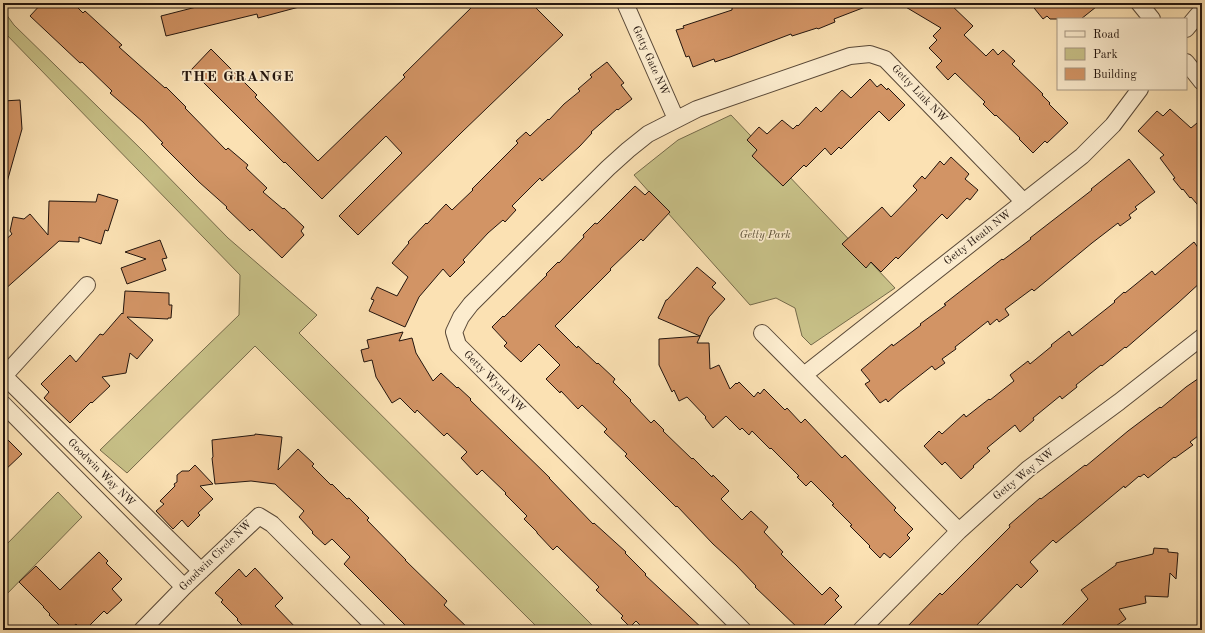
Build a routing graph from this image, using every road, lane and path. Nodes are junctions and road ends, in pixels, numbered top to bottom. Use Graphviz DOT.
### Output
graph roads {
  1 [pos="625,3"];
  2 [pos="1139,3"];
  3 [pos="1202,10"];
  4 [pos="1151,18"];
  5 [pos="1187,28"];
  6 [pos="1187,63"];
  7 [pos="1202,82"];
  8 [pos="1139,90"];
  9 [pos="676,119"];
  10 [pos="1024,202"];
  11 [pos="87,285"];
  12 [pos="762,333"];
  13 [pos="1202,337"];
  14 [pos="804,375"];
  15 [pos="3,376"];
  16 [pos="3,404"];
  17 [pos="959,531"];
  18 [pos="200,571"];
  19 [pos="184,587"];
  20 [pos="142,630"];
  21 [pos="378,630"];
  22 [pos="743,630"];
  23 [pos="861,630"];
  1 -- 9 [label="street, Getty Gate NW"];
  2 -- 4 [label="street"];
  3 -- 5 [label="street"];
  6 -- 7 [label="street"];
  8 -- 10 [label="street, Getty Heath NW"];
  9 -- 10 [label="street, Getty Link NW"];
  9 -- 22 [label="street, Getty Wynd NW"];
  10 -- 14 [label="street, Getty Heath NW"];
  11 -- 15 [label="street"];
  12 -- 14 [label="street"];
  13 -- 17 [label="street, Getty Way NW"];
  14 -- 17 [label="street"];
  15 -- 18 [label="street, Goodwin Way NW"];
  16 -- 19 [label="street, Goodwin Way NW"];
  17 -- 23 [label="street, Getty Way NW"];
  18 -- 19 [label="street, Goodwin Circle NW"];
  18 -- 21 [label="street, Goodwin Circle NW"];
  19 -- 20 [label="street, Goodwin Circle NW"];
}
